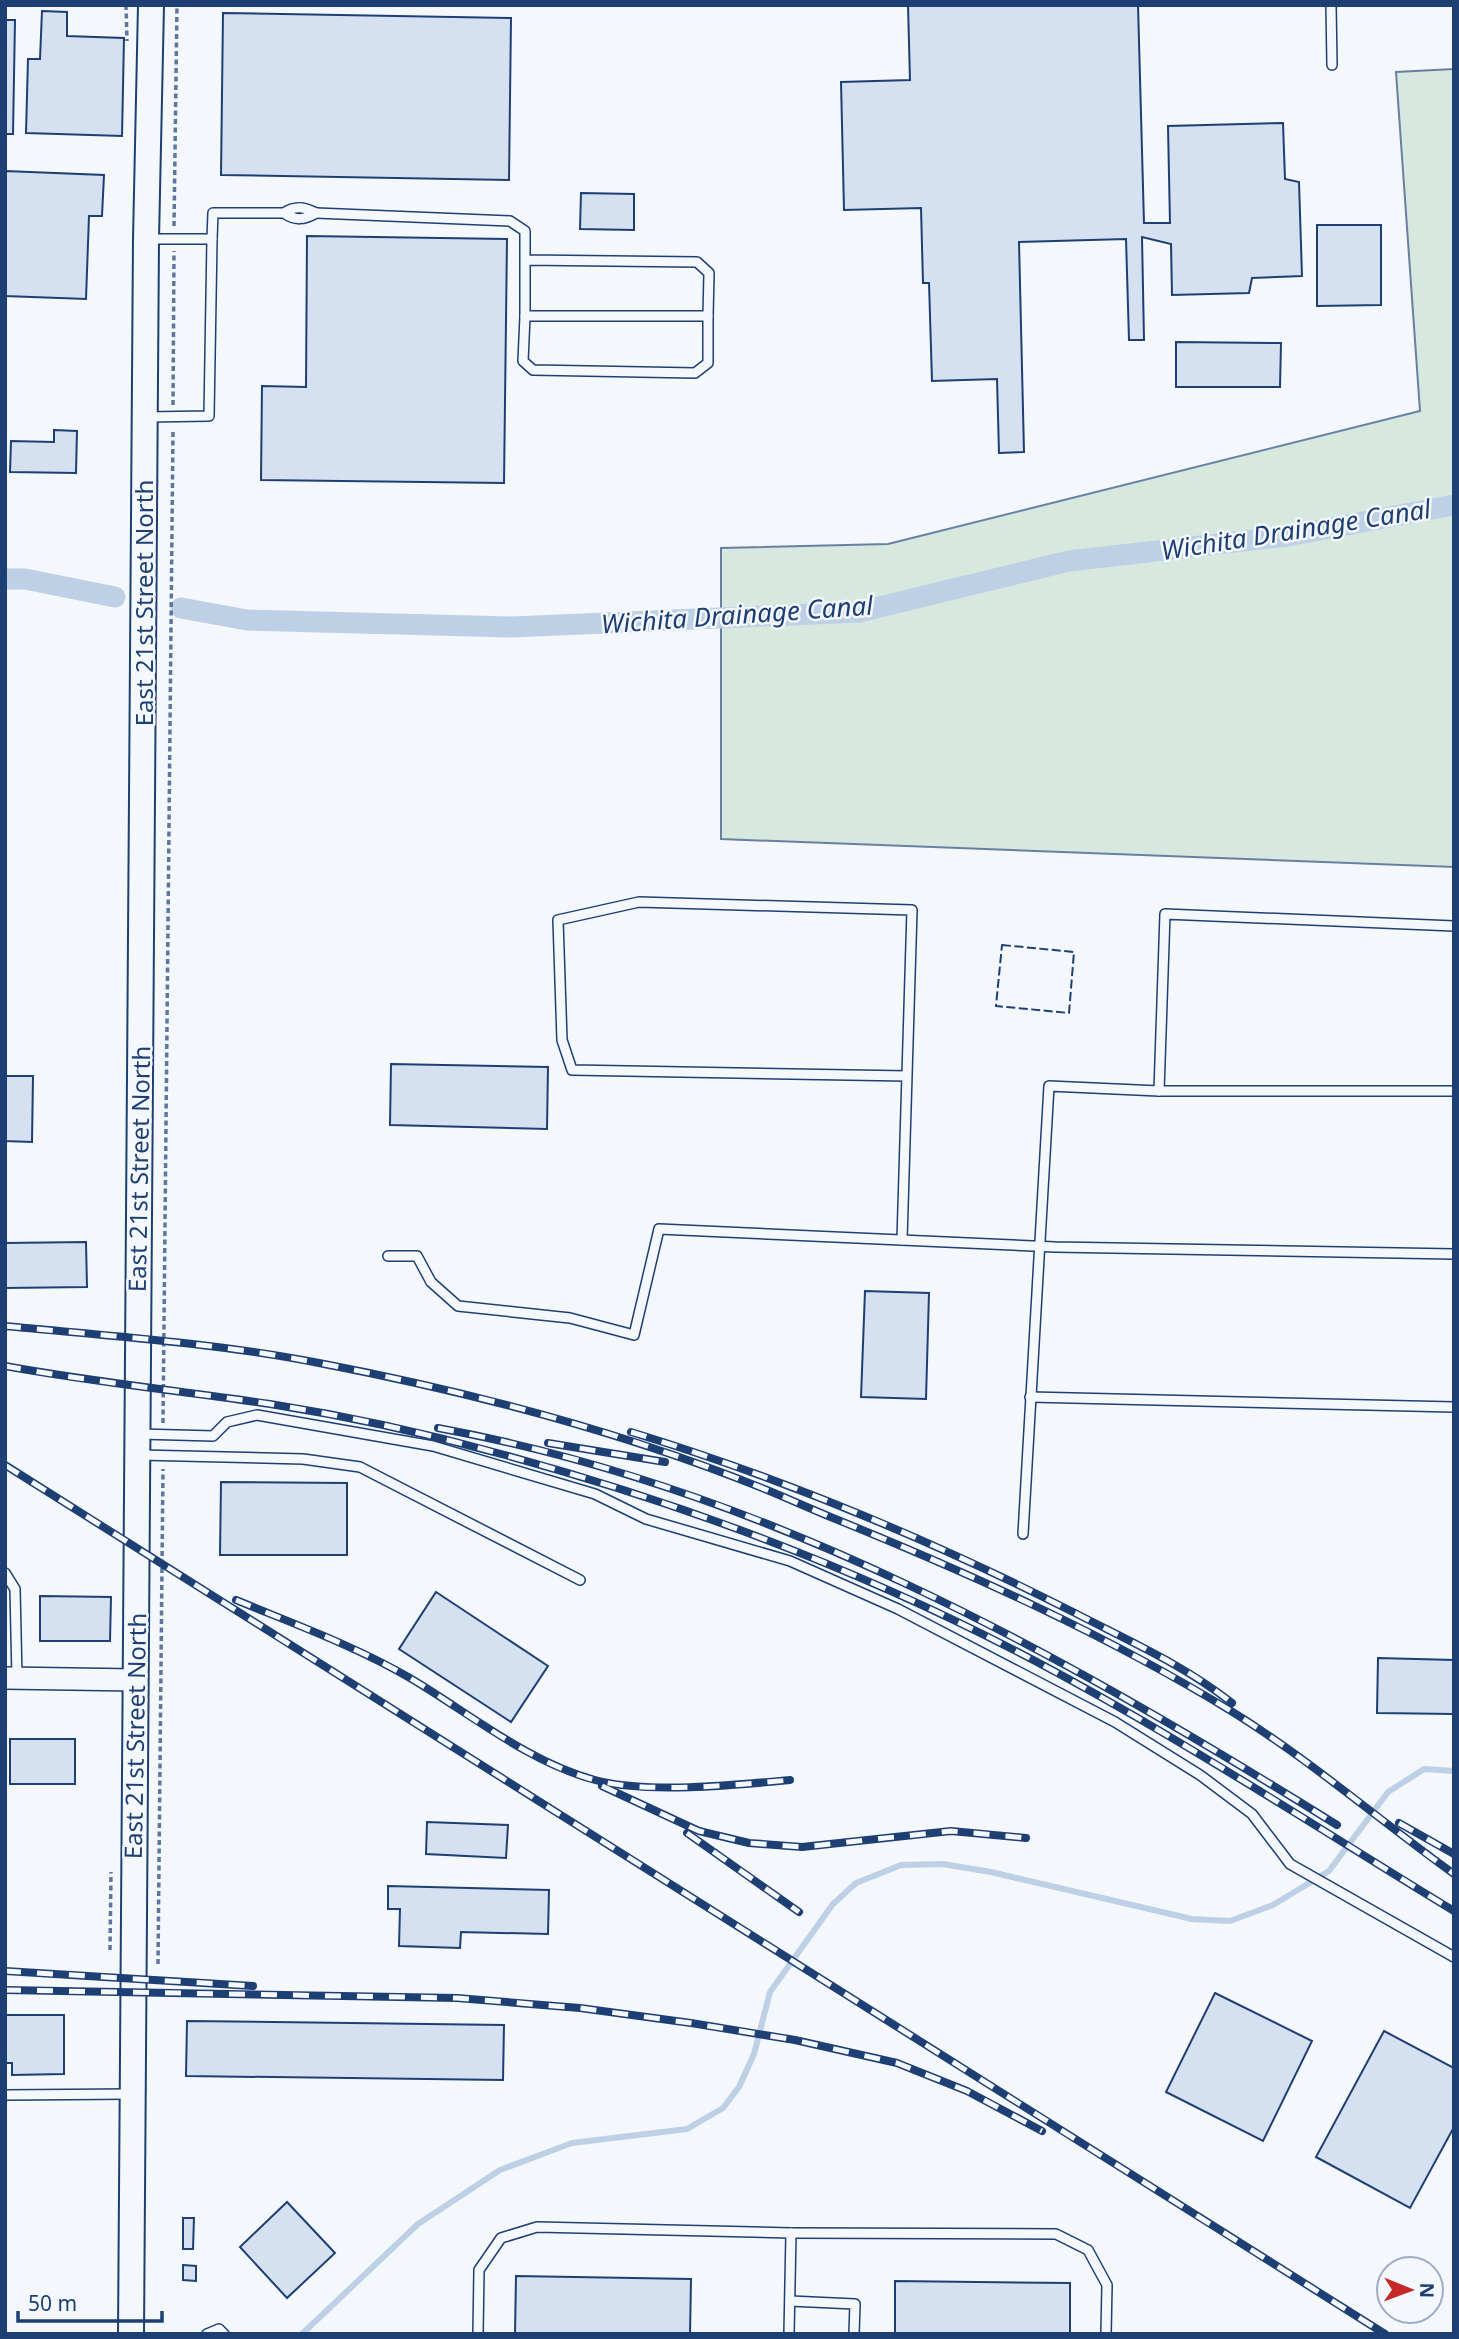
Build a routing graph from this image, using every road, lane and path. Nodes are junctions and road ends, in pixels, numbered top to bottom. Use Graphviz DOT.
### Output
graph roads {
  1 [pos="150,5"];
  2 [pos="177,5"];
  3 [pos="1331,5"];
  4 [pos="1332,65"];
  5 [pos="146,239"];
  6 [pos="174,239"];
  7 [pos="212,239"];
  8 [pos="525,260"];
  9 [pos="525,316"];
  10 [pos="708,316"];
  11 [pos="147,417"];
  12 [pos="173,417"];
  13 [pos="1454,926"];
  14 [pos="907,1076"];
  15 [pos="1159,1091"];
  16 [pos="1454,1091"];
  17 [pos="901,1240"];
  18 [pos="1038,1246"];
  19 [pos="1454,1254"];
  20 [pos="388,1256"];
  21 [pos="1030,1396"];
  22 [pos="1454,1407"];
  23 [pos="151,1445"];
  24 [pos="1023,1534"];
  25 [pos="5,1573"];
  26 [pos="580,1580"];
  27 [pos="11,1678"];
  28 [pos="136,1680"];
  29 [pos="1454,1957"];
  30 [pos="158,1964"];
  31 [pos="133,2094"];
  32 [pos="5,2095"];
  33 [pos="791,2233"];
  34 [pos="790,2301"];
  35 [pos="131,2334"];
  36 [pos="207,2334"];
  37 [pos="224,2334"];
  38 [pos="478,2334"];
  39 [pos="789,2334"];
  40 [pos="854,2334"];
  41 [pos="1107,2334"];
  1 -- 5 [label="main road, East 21st Street North"];
  2 -- 6 [label="path"];
  3 -- 4 [label="lane"];
  5 -- 6 [label="lane"];
  5 -- 11 [label="main road, East 21st Street North"];
  6 -- 7 [label="lane"];
  6 -- 12 [label="path"];
  7 -- 8 [label="lane"];
  7 -- 12 [label="lane"];
  8 -- 9 [label="lane"];
  8 -- 10 [label="lane"];
  9 -- 10 [label="lane"];
  9 -- 10 [label="lane"];
  11 -- 12 [label="lane"];
  11 -- 23 [label="main road, East 21st Street North"];
  12 -- 23 [label="path"];
  13 -- 15 [label="lane"];
  14 -- 14 [label="lane"];
  14 -- 17 [label="lane"];
  15 -- 16 [label="lane"];
  15 -- 18 [label="lane"];
  17 -- 18 [label="lane"];
  17 -- 20 [label="lane"];
  18 -- 19 [label="lane"];
  18 -- 21 [label="lane"];
  21 -- 22 [label="lane"];
  21 -- 24 [label="lane"];
  23 -- 26 [label="lane"];
  23 -- 28 [label="main road, East 21st Street North"];
  23 -- 29 [label="lane"];
  23 -- 30 [label="path"];
  25 -- 27 [label="lane"];
  27 -- 28 [label="street"];
  28 -- 31 [label="main road, East 21st Street North"];
  31 -- 32 [label="lane"];
  31 -- 35 [label="main road, East 21st Street North"];
  33 -- 34 [label="lane"];
  33 -- 38 [label="lane"];
  33 -- 41 [label="lane"];
  34 -- 39 [label="lane"];
  34 -- 40 [label="lane"];
  36 -- 37 [label="lane"];
}
